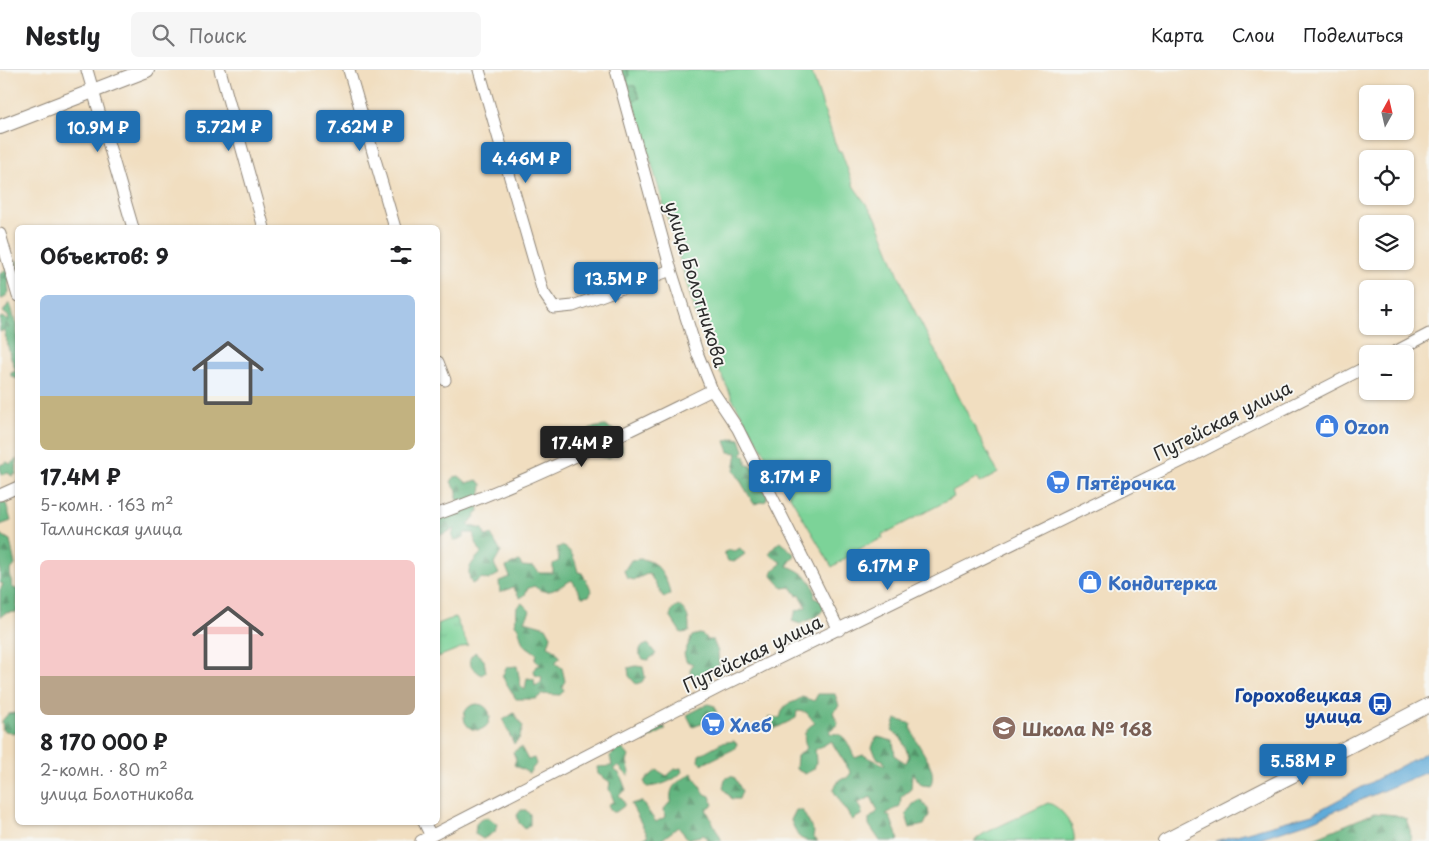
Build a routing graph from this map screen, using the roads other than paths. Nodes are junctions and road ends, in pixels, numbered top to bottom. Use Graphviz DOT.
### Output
graph roads {
  1 [pos="87,70"];
  2 [pos="147,70"];
  3 [pos="220,70"];
  4 [pos="349,70"];
  5 [pos="479,70"];
  6 [pos="616,70"];
  7 [pos="94,90"];
  8 [pos="0,127"];
  9 [pos="133,225"];
  10 [pos="263,225"];
  11 [pos="394,225"];
  12 [pos="0,234"];
  13 [pos="670,270"];
  14 [pos="15,286"];
  15 [pos="1429,334"];
  16 [pos="1408,345"];
  17 [pos="440,367"];
  18 [pos="1359,371"];
  19 [pos="445,380"];
  20 [pos="712,390"];
  21 [pos="15,488"];
  22 [pos="0,495"];
  23 [pos="440,513"];
  24 [pos="839,630"];
  25 [pos="1429,705"];
  26 [pos="424,825"];
  27 [pos="426,839"];
  28 [pos="1164,841"];
  1 -- 7 [label="street"];
  2 -- 7 [label="street"];
  3 -- 10 [label="street"];
  4 -- 11 [label="street"];
  5 -- 13 [label="street"];
  6 -- 13 [label="street, улица Болотникова"];
  7 -- 8 [label="street"];
  7 -- 9 [label="street"];
  12 -- 14 [label="street"];
  13 -- 20 [label="street, улица Болотникова"];
  15 -- 16 [label="street"];
  17 -- 19 [label="street"];
  18 -- 24 [label="street, Путейская улица"];
  20 -- 23 [label="street"];
  20 -- 24 [label="street, улица Болотникова"];
  21 -- 22 [label="street"];
  24 -- 27 [label="street, Путейская улица"];
  25 -- 28 [label="street"];
  26 -- 27 [label="street"];
}
